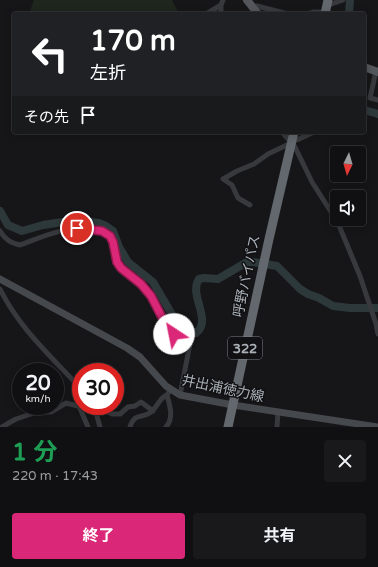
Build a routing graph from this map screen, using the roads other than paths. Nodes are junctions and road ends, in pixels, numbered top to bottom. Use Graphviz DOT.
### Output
graph roads {
  1 [pos="343,0"];
  2 [pos="222,3"];
  3 [pos="250,3"];
  4 [pos="323,8"];
  5 [pos="209,12"];
  6 [pos="257,12"];
  7 [pos="280,12"];
  8 [pos="366,68"];
  9 [pos="377,72"];
  10 [pos="378,100"];
  11 [pos="286,134"];
  12 [pos="309,134"];
  13 [pos="295,139"];
  14 [pos="250,206"];
  15 [pos="0,231"];
  16 [pos="0,279"];
  17 [pos="0,289"];
  18 [pos="378,334"];
  19 [pos="72,379"];
  20 [pos="169,392"];
  21 [pos="180,395"];
  22 [pos="72,404"];
  23 [pos="236,406"];
  24 [pos="124,410"];
  25 [pos="153,411"];
  26 [pos="278,412"];
  27 [pos="83,415"];
  28 [pos="96,415"];
  29 [pos="2,427"];
  30 [pos="88,427"];
  31 [pos="100,427"];
  32 [pos="130,427"];
  33 [pos="166,427"];
  34 [pos="228,427"];
  35 [pos="234,427"];
  36 [pos="277,427"];
  37 [pos="378,427"];
  1 -- 4 [label="street"];
  2 -- 5 [label="street"];
  3 -- 6 [label="main road"];
  3 -- 7 [label="street"];
  8 -- 9 [label="main road"];
  9 -- 10 [label="street"];
  11 -- 13 [label="street"];
  12 -- 13 [label="street"];
  13 -- 14 [label="street"];
  13 -- 18 [label="street"];
  13 -- 23 [label="highway, 呼野バイパス / 322"];
  15 -- 21 [label="street"];
  16 -- 20 [label="main road, 井出浦徳力線"];
  17 -- 19 [label="street"];
  20 -- 21 [label="main road, 井出浦徳力線"];
  20 -- 25 [label="street"];
  20 -- 33 [label="street"];
  21 -- 23 [label="main road, 井出浦徳力線"];
  22 -- 29 [label="street"];
  23 -- 26 [label="main road, 井出浦徳力線"];
  23 -- 34 [label="highway, 呼野バイパス / 322"];
  23 -- 35 [label="highway, 呼野バイパス / 322"];
  24 -- 25 [label="street"];
  25 -- 32 [label="street"];
  26 -- 36 [label="street"];
  26 -- 37 [label="main road, 井出浦徳力線"];
  27 -- 30 [label="street"];
  28 -- 31 [label="street"];
}
